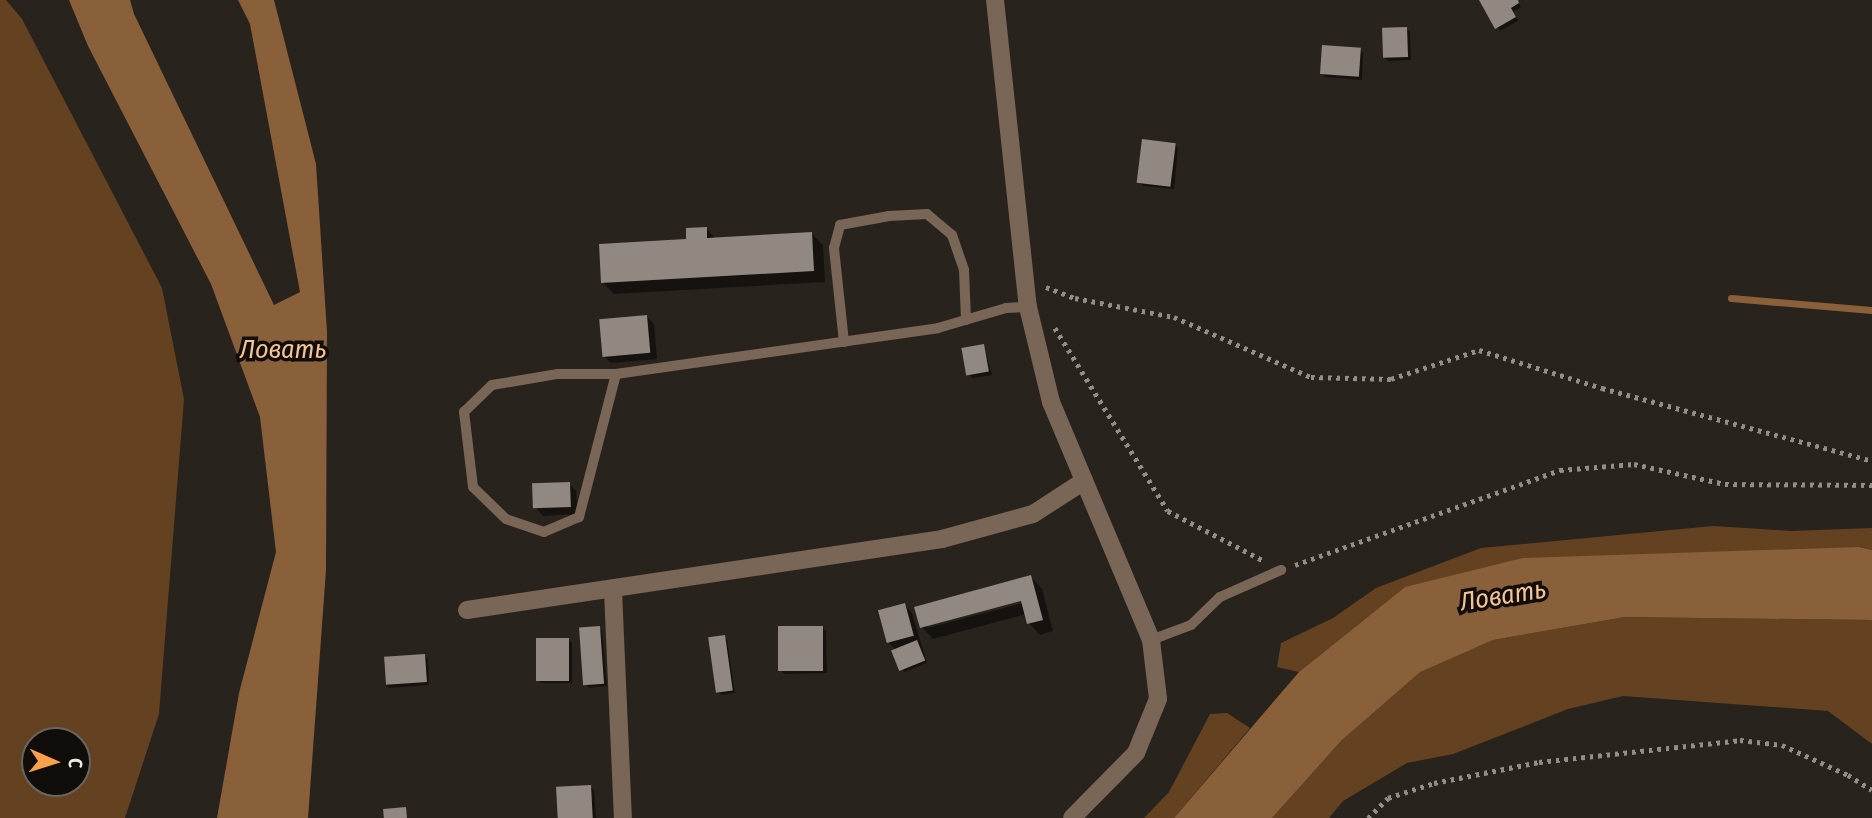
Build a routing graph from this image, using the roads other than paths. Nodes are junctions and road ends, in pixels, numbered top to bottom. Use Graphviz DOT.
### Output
graph roads {
  1 [pos="995,0"];
  2 [pos="1028,307"];
  3 [pos="965,320"];
  4 [pos="844,342"];
  5 [pos="616,374"];
  6 [pos="1084,481"];
  7 [pos="1281,570"];
  8 [pos="613,591"];
  9 [pos="467,610"];
  10 [pos="1151,640"];
  11 [pos="623,818"];
  12 [pos="1072,818"];
  1 -- 2 [label="street"];
  2 -- 3 [label="lane"];
  2 -- 6 [label="street"];
  3 -- 4 [label="lane"];
  3 -- 4 [label="lane"];
  4 -- 5 [label="lane"];
  5 -- 5 [label="lane"];
  6 -- 8 [label="street"];
  6 -- 10 [label="street"];
  7 -- 10 [label="lane"];
  8 -- 9 [label="street"];
  8 -- 11 [label="street"];
  10 -- 12 [label="street"];
}
